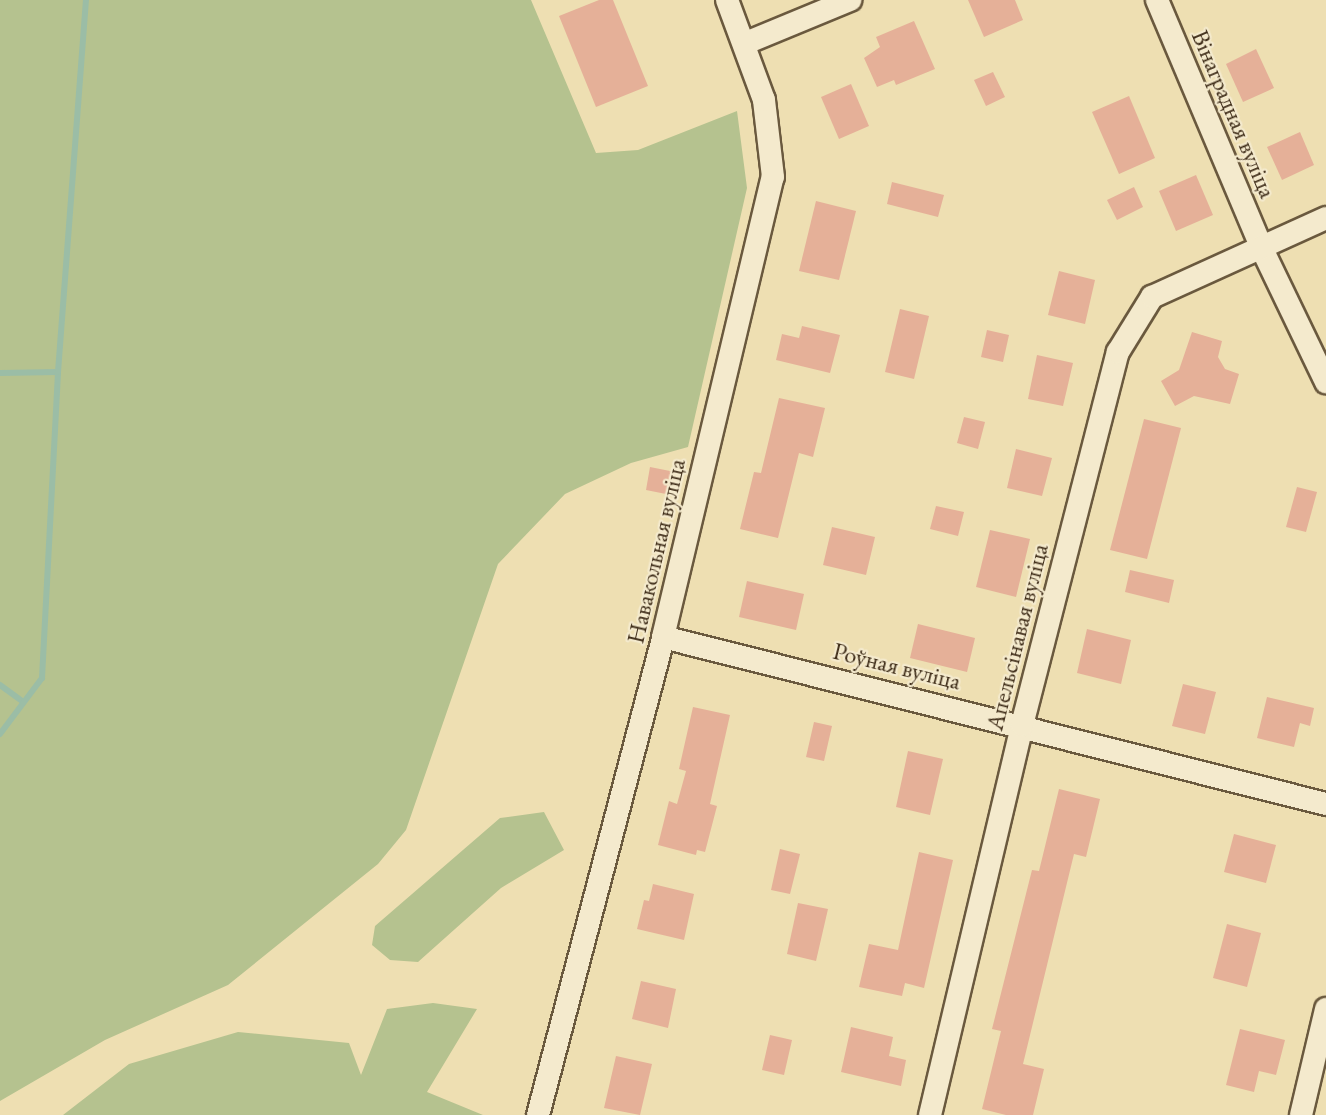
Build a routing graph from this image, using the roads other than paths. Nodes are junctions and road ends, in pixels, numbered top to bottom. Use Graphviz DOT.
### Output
graph roads {
  1 [pos="727,0"];
  2 [pos="850,0"];
  3 [pos="1157,0"];
  4 [pos="746,43"];
  5 [pos="1326,218"];
  6 [pos="1262,249"];
  7 [pos="1326,382"];
  8 [pos="663,637"];
  9 [pos="1022,725"];
  10 [pos="1326,804"];
  11 [pos="1326,1010"];
  12 [pos="538,1115"];
  13 [pos="930,1115"];
  14 [pos="1301,1115"];
  1 -- 4 [label="street, Навакольная вуліца"];
  2 -- 4 [label="street"];
  3 -- 6 [label="street, Вінаградная вуліца"];
  4 -- 8 [label="street, Навакольная вуліца"];
  5 -- 6 [label="street"];
  6 -- 7 [label="street, Вінаградная вуліца"];
  6 -- 9 [label="street, Апельсінавая вуліца"];
  8 -- 9 [label="street, Роўная вуліца"];
  8 -- 12 [label="street, Навакольная вуліца"];
  9 -- 10 [label="street, Роўная вуліца"];
  9 -- 13 [label="street, Апельсінавая вуліца"];
  11 -- 14 [label="street"];
}
